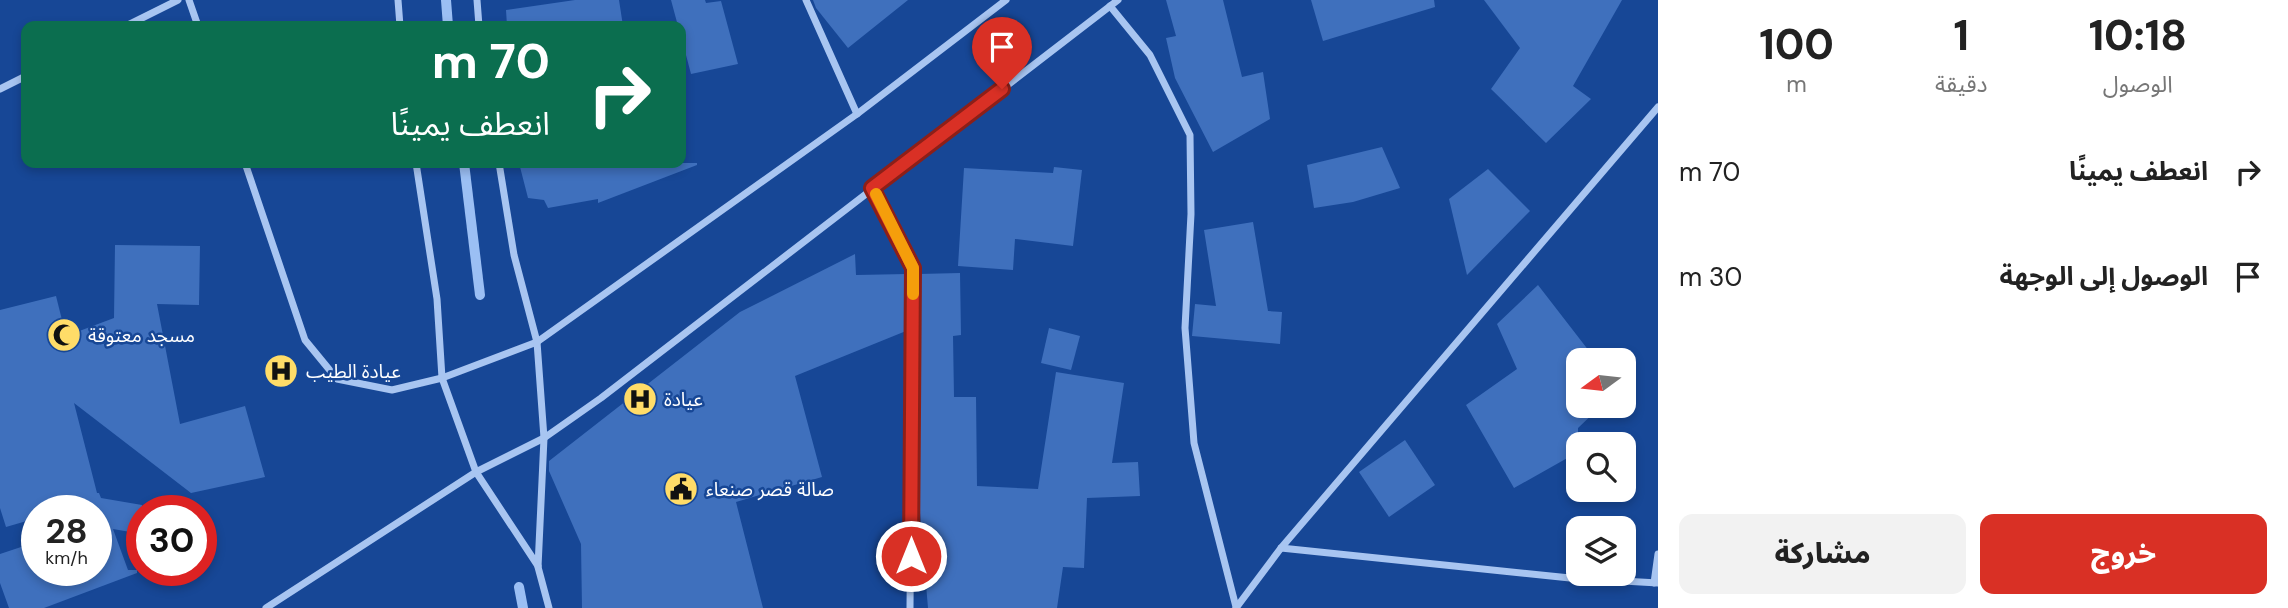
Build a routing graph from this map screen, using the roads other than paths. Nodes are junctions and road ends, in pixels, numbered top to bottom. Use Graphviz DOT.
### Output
graph roads {
  1 [pos="178,0"];
  2 [pos="189,0"];
  3 [pos="398,0"];
  4 [pos="477,0"];
  5 [pos="806,0"];
  6 [pos="1006,0"];
  7 [pos="1118,0"];
  8 [pos="1110,6"];
  9 [pos="136,21"];
  10 [pos="196,21"];
  11 [pos="400,21"];
  12 [pos="479,21"];
  13 [pos="21,78"];
  14 [pos="0,89"];
  15 [pos="1658,107"];
  16 [pos="857,114"];
  17 [pos="247,168"];
  18 [pos="417,168"];
  19 [pos="500,168"];
  20 [pos="872,188"];
  21 [pos="537,342"];
  22 [pos="442,378"];
  23 [pos="544,438"];
  24 [pos="476,472"];
  25 [pos="1280,548"];
  26 [pos="1658,554"];
  27 [pos="538,567"];
  28 [pos="1656,583"];
  29 [pos="266,608"];
  30 [pos="549,608"];
  31 [pos="911,608"];
  32 [pos="1236,608"];
  1 -- 9 [label="street"];
  2 -- 10 [label="street"];
  3 -- 11 [label="street"];
  4 -- 12 [label="street"];
  5 -- 16 [label="street"];
  6 -- 16 [label="street"];
  7 -- 8 [label="street"];
  8 -- 20 [label="street"];
  8 -- 32 [label="street"];
  13 -- 14 [label="street"];
  15 -- 25 [label="street"];
  16 -- 21 [label="street"];
  17 -- 22 [label="street"];
  18 -- 22 [label="street"];
  19 -- 21 [label="street"];
  20 -- 23 [label="street"];
  20 -- 31 [label="street"];
  21 -- 22 [label="street"];
  21 -- 23 [label="street"];
  22 -- 24 [label="street"];
  23 -- 24 [label="street"];
  23 -- 27 [label="street"];
  24 -- 27 [label="street"];
  24 -- 29 [label="street"];
  25 -- 28 [label="street"];
  25 -- 32 [label="street"];
  26 -- 28 [label="street"];
  27 -- 30 [label="street"];
}
